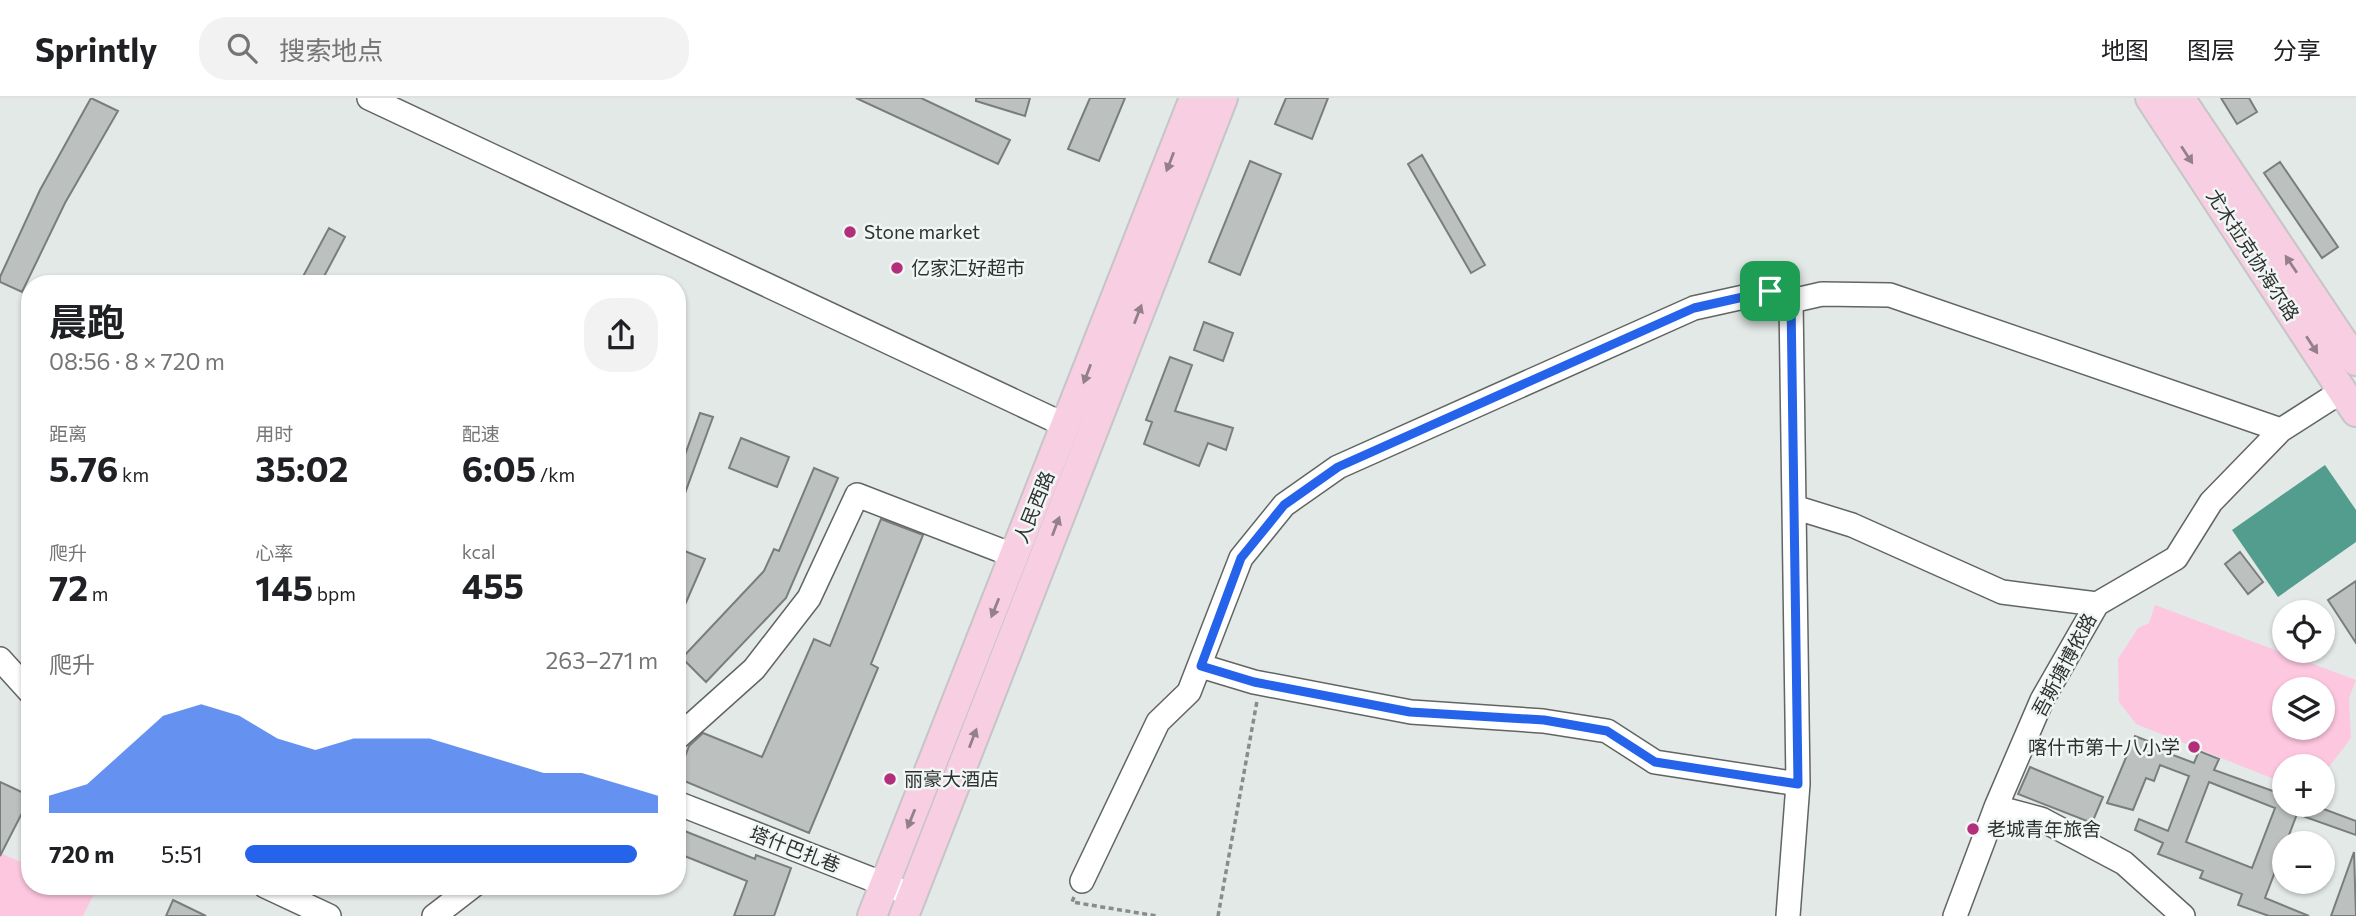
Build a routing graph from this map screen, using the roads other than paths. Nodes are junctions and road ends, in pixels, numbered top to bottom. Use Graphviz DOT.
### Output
graph roads {
  1 [pos="369,98"];
  2 [pos="1195,98"];
  3 [pos="1223,98"];
  4 [pos="2150,98"];
  5 [pos="2180,98"];
  6 [pos="1791,301"];
  7 [pos="2356,361"];
  8 [pos="2349,402"];
  9 [pos="1067,426"];
  10 [pos="2281,430"];
  11 [pos="1794,507"];
  12 [pos="1015,556"];
  13 [pos="2097,604"];
  14 [pos="0,659"];
  15 [pos="1201,666"];
  16 [pos="21,682"];
  17 [pos="686,730"];
  18 [pos="1798,784"];
  19 [pos="686,807"];
  20 [pos="1996,807"];
  21 [pos="1082,881"];
  22 [pos="885,884"];
  23 [pos="284,895"];
  24 [pos="461,895"];
  25 [pos="908,905"];
  26 [pos="329,916"];
  27 [pos="434,916"];
  28 [pos="872,916"];
  29 [pos="1788,916"];
  30 [pos="1955,916"];
  31 [pos="2183,916"];
  1 -- 9 [label="street"];
  2 -- 9 [label="main road, 人民西路, one-way"];
  25 -- 3 [label="main road, 人民西路, one-way"];
  4 -- 8 [label="main road, 尤木拉克协海尔路, one-way"];
  7 -- 5 [label="main road, 尤木拉克协海尔路, one-way"];
  6 -- 10 [label="street"];
  6 -- 11 [label="street"];
  6 -- 15 [label="street"];
  8 -- 10 [label="street, 吾斯塘博依路"];
  9 -- 12 [label="main road, 人民西路"];
  10 -- 13 [label="street, 吾斯塘博依路"];
  11 -- 13 [label="street"];
  11 -- 18 [label="street"];
  12 -- 17 [label="street"];
  12 -- 22 [label="main road, 人民西路, one-way"];
  13 -- 20 [label="street, 吾斯塘博依路"];
  14 -- 16 [label="street"];
  15 -- 18 [label="street"];
  15 -- 21 [label="street"];
  18 -- 29 [label="street"];
  19 -- 22 [label="street, 塔什巴扎巷"];
  20 -- 30 [label="street, 吾斯塘博依路"];
  20 -- 31 [label="street"];
  22 -- 25 [label="street, 塔什巴扎巷"];
  22 -- 28 [label="main road, 人民西路"];
  23 -- 26 [label="street"];
  24 -- 27 [label="street"];
}
